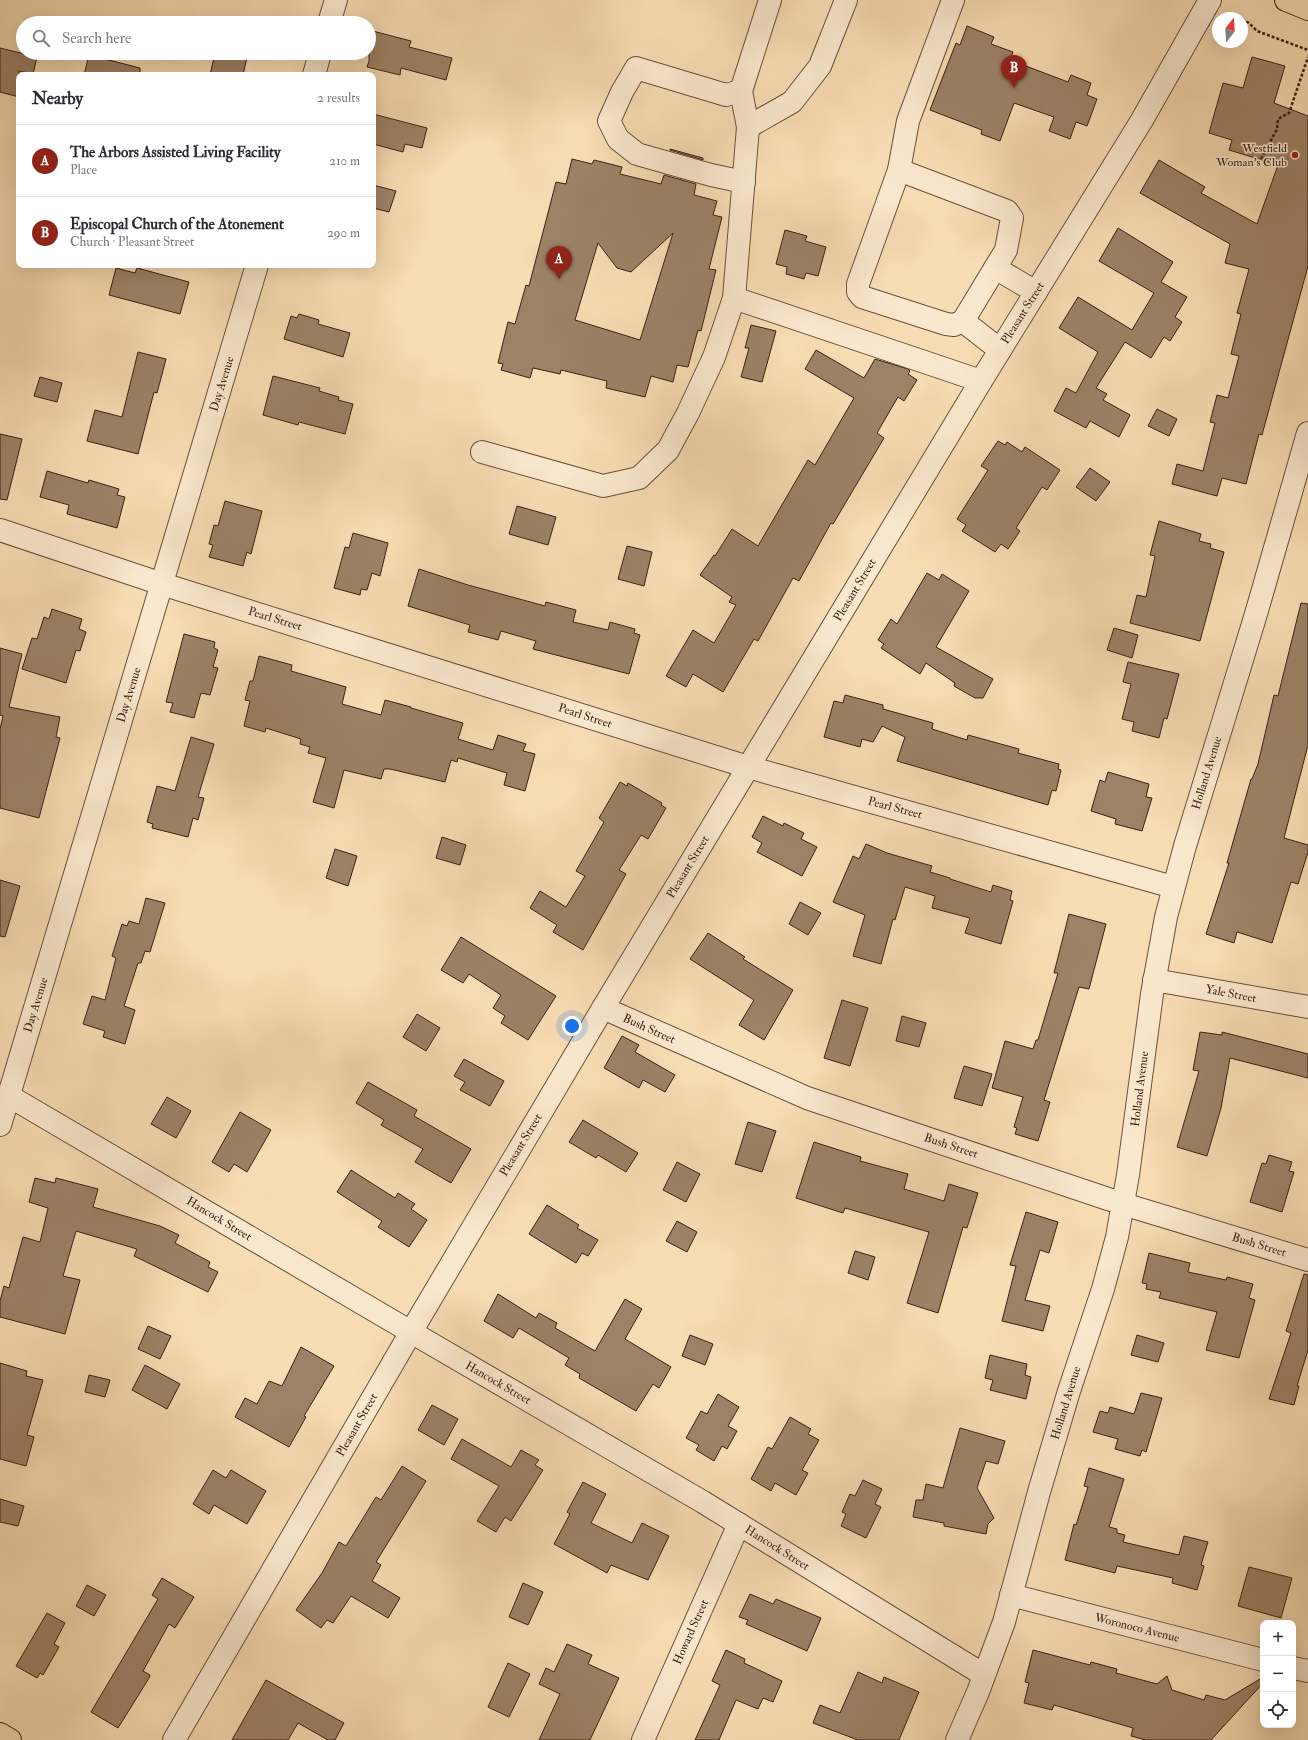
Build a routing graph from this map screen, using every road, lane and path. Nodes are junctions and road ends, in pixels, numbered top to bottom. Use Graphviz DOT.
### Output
graph roads {
  1 [pos="336,0"];
  2 [pos="770,0"];
  3 [pos="846,0"];
  4 [pos="953,0"];
  5 [pos="1210,0"];
  6 [pos="1286,0"];
  7 [pos="1308,9"];
  8 [pos="331,16"];
  9 [pos="1248,23"];
  10 [pos="1308,50"];
  11 [pos="1308,57"];
  12 [pos="318,60"];
  13 [pos="315,72"];
  14 [pos="742,91"];
  15 [pos="748,127"];
  16 [pos="1260,159"];
  17 [pos="899,170"];
  18 [pos="744,182"];
  19 [pos="256,268"];
  20 [pos="995,268"];
  21 [pos="1036,292"];
  22 [pos="734,298"];
  23 [pos="963,321"];
  24 [pos="1000,350"];
  25 [pos="981,381"];
  26 [pos="1308,433"];
  27 [pos="482,452"];
  28 [pos="0,530"];
  29 [pos="162,584"];
  30 [pos="748,768"];
  31 [pos="1173,887"];
  32 [pos="1154,980"];
  33 [pos="1308,1007"];
  34 [pos="602,1008"];
  35 [pos="9,1096"];
  36 [pos="0,1125"];
  37 [pos="1123,1204"];
  38 [pos="1308,1260"];
  39 [pos="411,1332"];
  40 [pos="739,1524"];
  41 [pos="1011,1595"];
  42 [pos="1260,1659"];
  43 [pos="1296,1669"];
  44 [pos="1308,1671"];
  45 [pos="984,1675"];
  46 [pos="0,1734"];
  47 [pos="10,1740"];
  48 [pos="174,1740"];
  49 [pos="643,1740"];
  50 [pos="956,1740"];
  1 -- 8 [label="street"];
  2 -- 14 [label="street"];
  3 -- 15 [label="street"];
  4 -- 17 [label="street"];
  5 -- 21 [label="street, Pleasant Street"];
  6 -- 7 [label="main road"];
  9 -- 10 [label="path"];
  11 -- 16 [label="path"];
  12 -- 13 [label="street"];
  14 -- 15 [label="street"];
  14 -- 18 [label="street"];
  15 -- 18 [label="street"];
  17 -- 20 [label="street"];
  17 -- 23 [label="street"];
  18 -- 22 [label="street"];
  19 -- 29 [label="street, Day Avenue"];
  20 -- 21 [label="street"];
  20 -- 23 [label="street"];
  21 -- 24 [label="street, Pleasant Street"];
  22 -- 25 [label="street"];
  22 -- 27 [label="street"];
  23 -- 24 [label="street"];
  24 -- 25 [label="street, Pleasant Street"];
  25 -- 30 [label="street, Pleasant Street"];
  26 -- 31 [label="street, Holland Avenue"];
  28 -- 29 [label="street, Pearl Street"];
  29 -- 30 [label="street, Pearl Street"];
  29 -- 35 [label="street, Day Avenue"];
  30 -- 31 [label="street, Pearl Street"];
  30 -- 34 [label="street, Pleasant Street"];
  31 -- 32 [label="street, Holland Avenue"];
  32 -- 33 [label="street, Yale Street"];
  32 -- 37 [label="street, Holland Avenue"];
  34 -- 37 [label="street, Bush Street"];
  34 -- 39 [label="street, Pleasant Street"];
  35 -- 36 [label="street, Day Avenue"];
  35 -- 39 [label="street, Hancock Street"];
  37 -- 38 [label="street, Bush Street"];
  37 -- 41 [label="street, Holland Avenue"];
  39 -- 40 [label="street, Hancock Street"];
  39 -- 48 [label="street, Pleasant Street"];
  40 -- 45 [label="street, Hancock Street"];
  40 -- 49 [label="street, Howard Street"];
  41 -- 42 [label="street, Woronoco Avenue"];
  41 -- 45 [label="street, Holland Avenue"];
  43 -- 44 [label="street"];
  45 -- 50 [label="street, Holland Avenue"];
  46 -- 47 [label="main road"];
}
